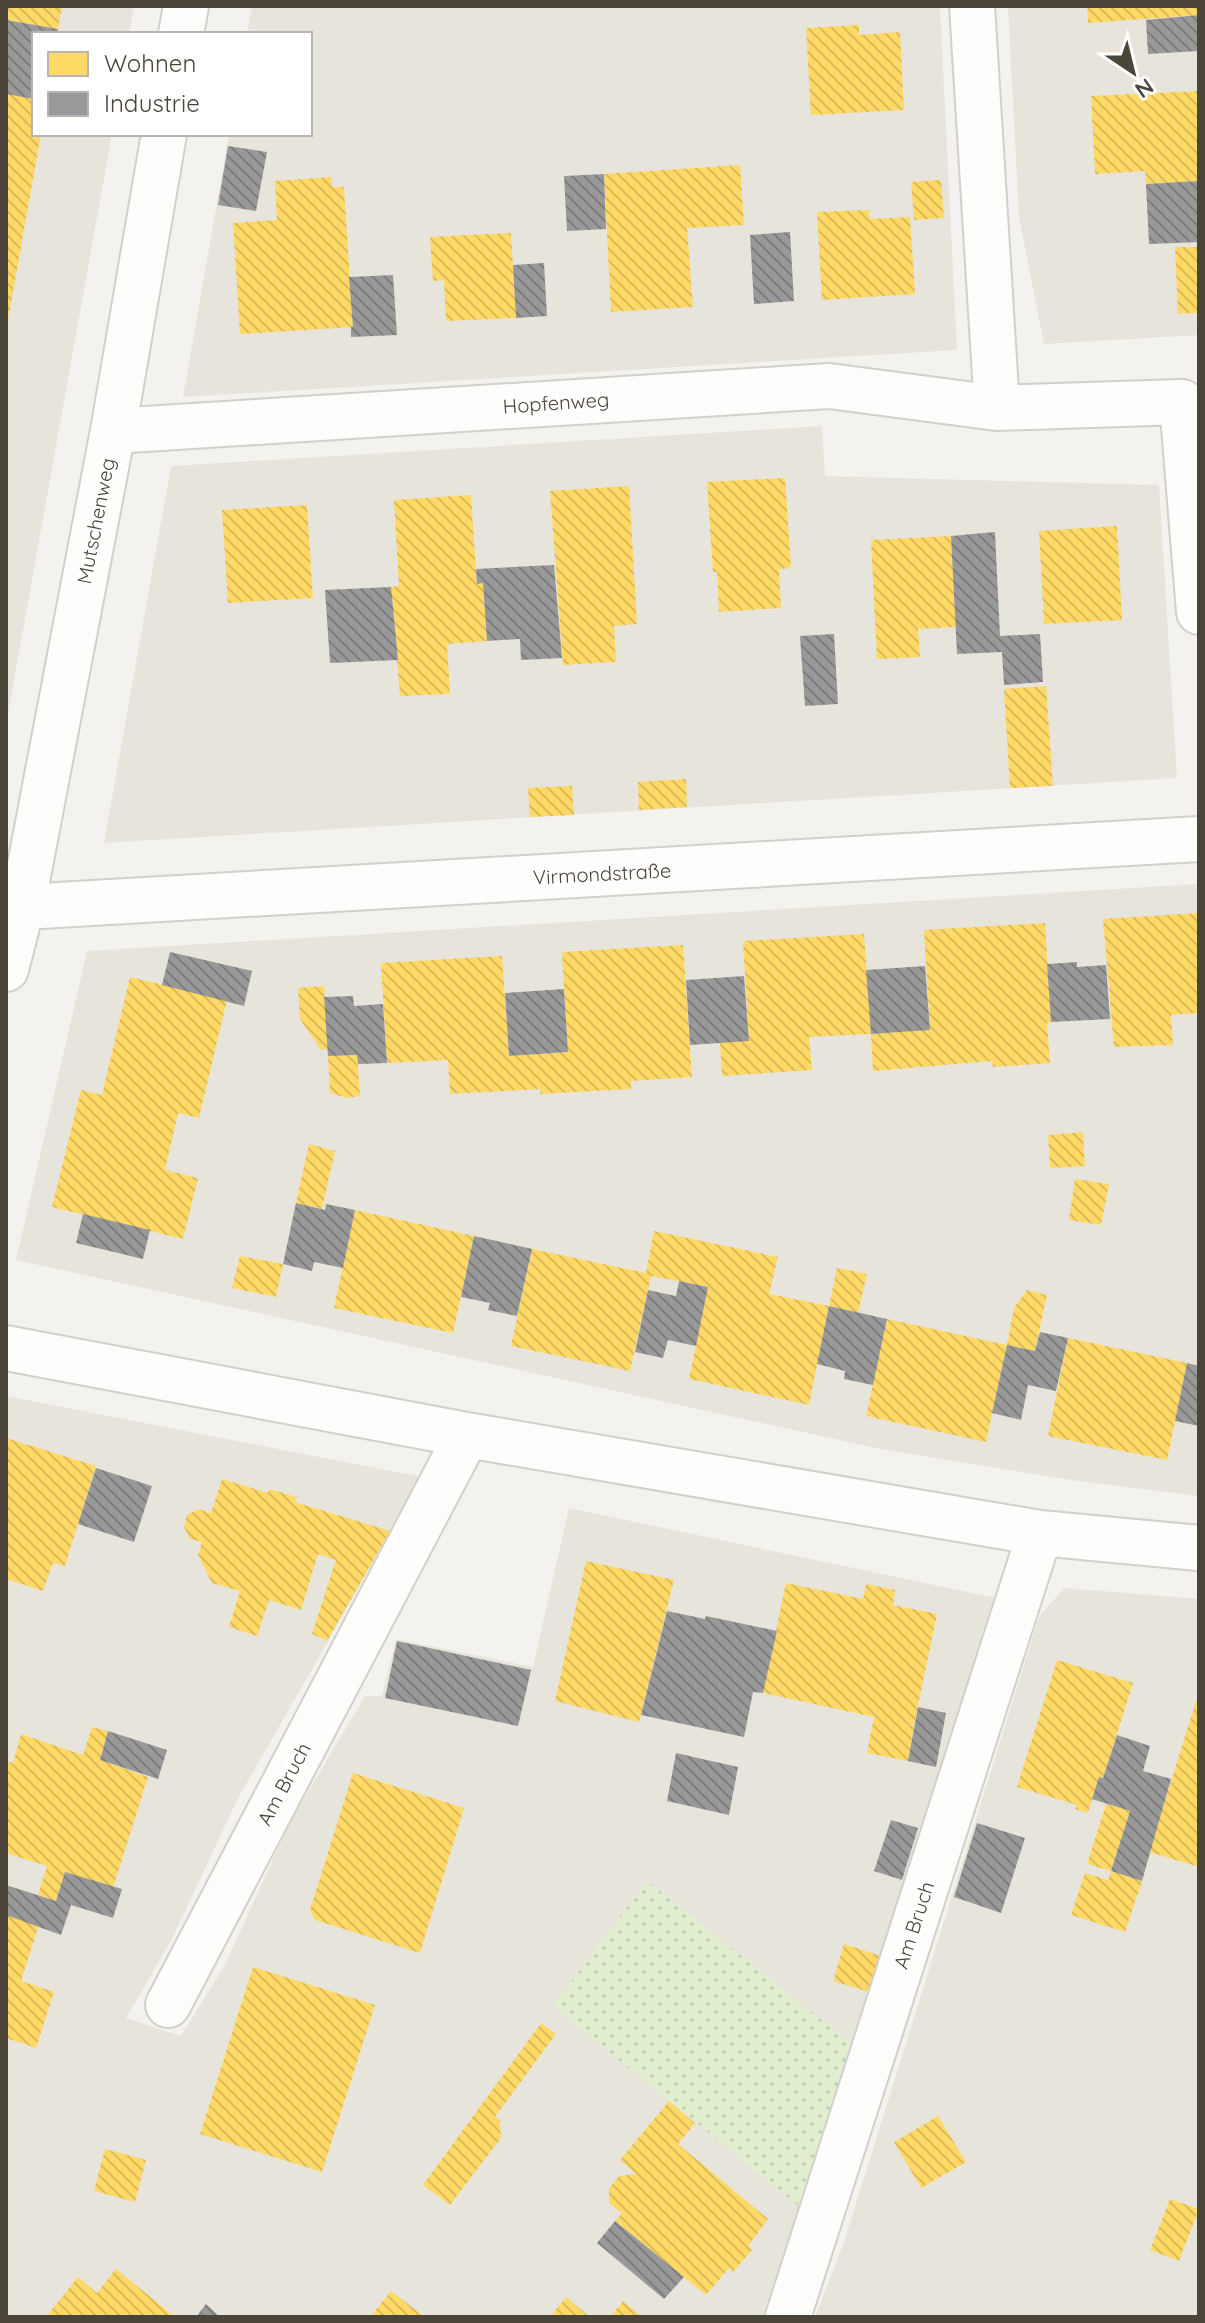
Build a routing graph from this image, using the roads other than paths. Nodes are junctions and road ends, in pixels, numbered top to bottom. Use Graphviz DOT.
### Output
graph roads {
  1 [pos="186,6"];
  2 [pos="972,6"];
  3 [pos="181,32"];
  4 [pos="164,136"];
  5 [pos="997,408"];
  6 [pos="113,431"];
  7 [pos="1199,612"];
  8 [pos="1199,839"];
  9 [pos="14,908"];
  10 [pos="6,969"];
  11 [pos="6,1348"];
  12 [pos="467,1435"];
  13 [pos="1040,1533"];
  14 [pos="1199,1548"];
  15 [pos="168,2005"];
  16 [pos="788,2317"];
  1 -- 3 [label="street"];
  2 -- 5 [label="street"];
  4 -- 6 [label="street, Mutschenweg"];
  5 -- 6 [label="street, Hopfenweg"];
  5 -- 7 [label="street, Hopfenweg"];
  6 -- 9 [label="street, Mutschenweg"];
  8 -- 9 [label="street, Virmondstraße"];
  9 -- 10 [label="street, Mutschenweg"];
  11 -- 12 [label="street"];
  12 -- 13 [label="street"];
  12 -- 15 [label="street, Am Bruch"];
  13 -- 14 [label="street"];
  13 -- 16 [label="street, Am Bruch"];
}
